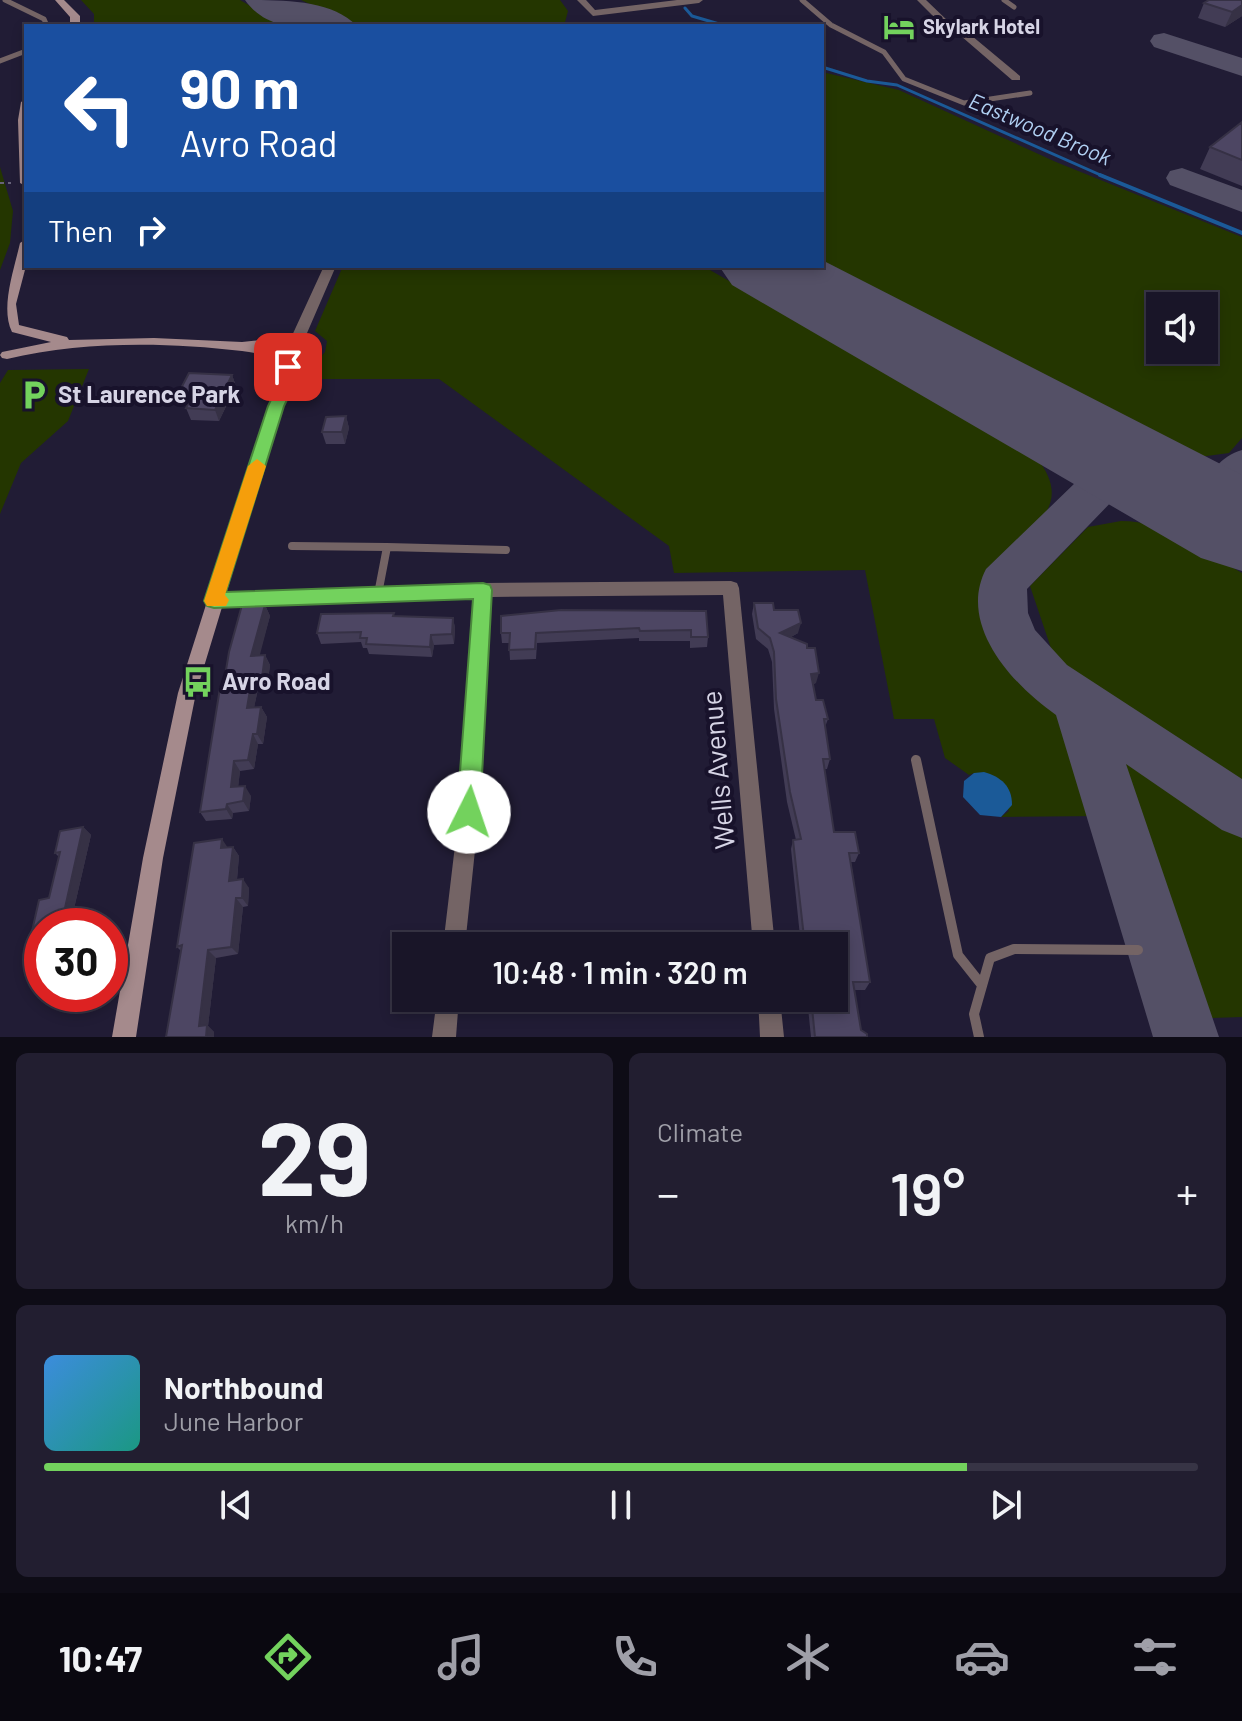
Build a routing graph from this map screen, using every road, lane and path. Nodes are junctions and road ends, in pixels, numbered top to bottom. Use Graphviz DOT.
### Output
graph roads {
  1 [pos="5,0"];
  2 [pos="59,0"];
  3 [pos="581,0"];
  4 [pos="699,0"];
  5 [pos="802,0"];
  6 [pos="1004,0"];
  7 [pos="925,4"];
  8 [pos="1014,7"];
  9 [pos="593,13"];
  10 [pos="46,24"];
  11 [pos="75,24"];
  12 [pos="586,24"];
  13 [pos="24,52"];
  14 [pos="0,61"];
  15 [pos="1016,78"];
  16 [pos="1030,93"];
  17 [pos="24,114"];
  18 [pos="24,141"];
  19 [pos="24,256"];
  20 [pos="329,268"];
  21 [pos="4,296"];
  22 [pos="10,325"];
  23 [pos="91,344"];
  24 [pos="298,348"];
  25 [pos="4,357"];
  26 [pos="292,546"];
  27 [pos="387,547"];
  28 [pos="506,550"];
  29 [pos="483,590"];
  30 [pos="378,594"];
  31 [pos="214,601"];
  32 [pos="916,760"];
  33 [pos="456,932"];
  34 [pos="763,932"];
  35 [pos="1138,950"];
  36 [pos="981,984"];
  37 [pos="447,1012"];
  38 [pos="770,1012"];
  39 [pos="124,1037"];
  40 [pos="444,1037"];
  41 [pos="772,1037"];
  42 [pos="979,1037"];
  1 -- 10 [label="lane"];
  2 -- 11 [label="street"];
  3 -- 9 [label="street"];
  4 -- 9 [label="street"];
  5 -- 16 [label="lane"];
  6 -- 8 [label="lane"];
  7 -- 15 [label="street"];
  9 -- 12 [label="street"];
  13 -- 14 [label="lane"];
  17 -- 18 [label="street"];
  19 -- 21 [label="street"];
  20 -- 24 [label="street"];
  21 -- 22 [label="street"];
  22 -- 23 [label="street"];
  22 -- 25 [label="street"];
  23 -- 24 [label="street"];
  23 -- 25 [label="street"];
  24 -- 31 [label="street"];
  26 -- 27 [label="lane"];
  27 -- 28 [label="lane"];
  27 -- 30 [label="lane"];
  29 -- 30 [label="street"];
  29 -- 33 [label="street"];
  29 -- 34 [label="street, Wells Avenue"];
  30 -- 31 [label="street"];
  31 -- 39 [label="street"];
  32 -- 36 [label="lane"];
  35 -- 36 [label="lane"];
  36 -- 42 [label="lane"];
  37 -- 40 [label="street"];
  38 -- 41 [label="street"];
}
